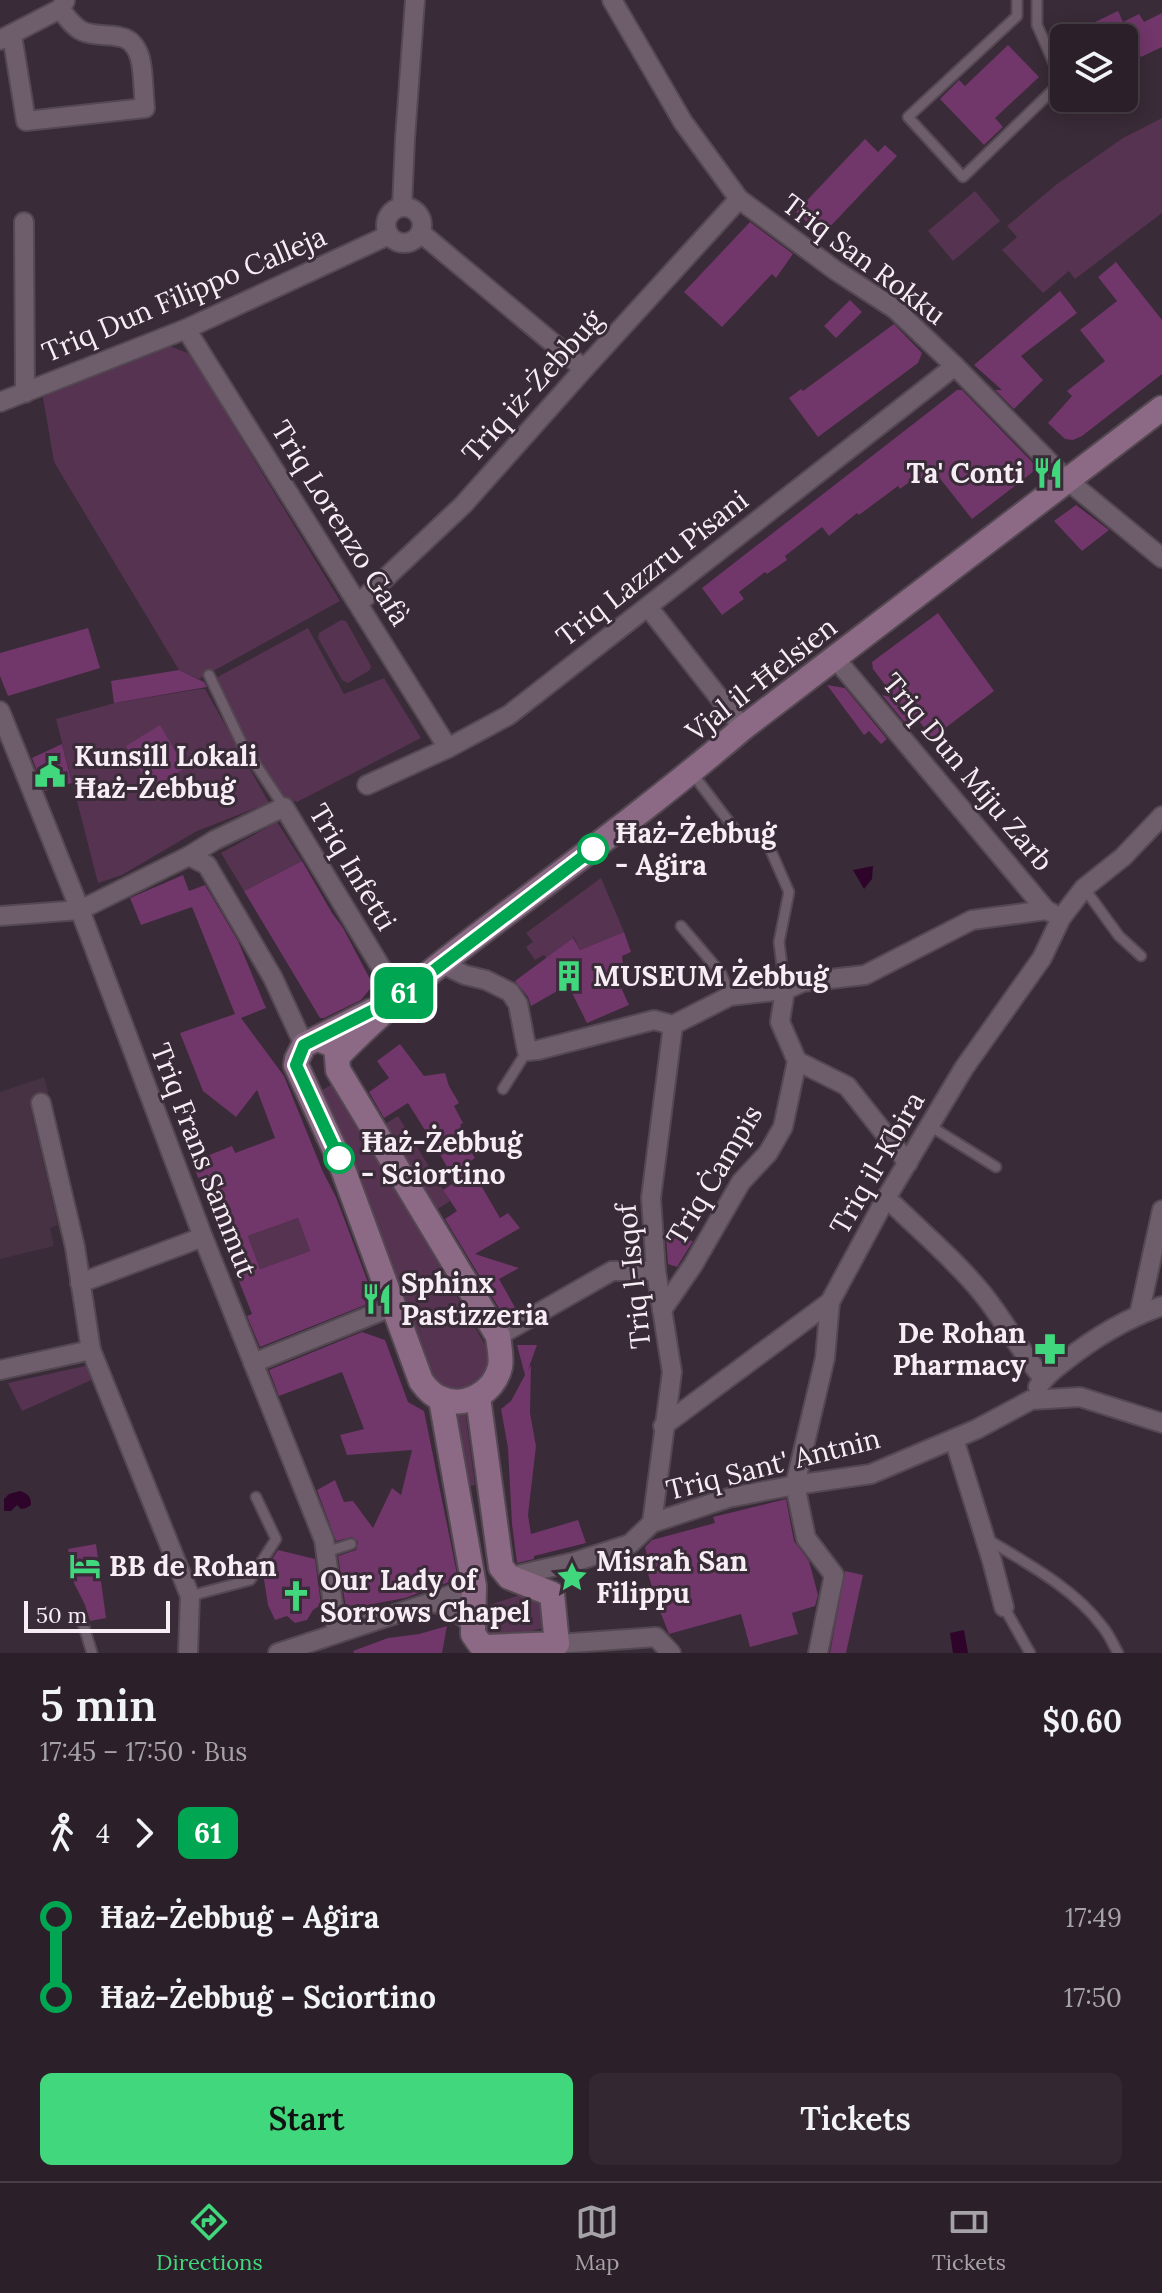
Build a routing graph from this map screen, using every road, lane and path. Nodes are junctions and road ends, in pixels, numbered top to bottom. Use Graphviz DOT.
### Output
graph roads {
  1 [pos="415,0"];
  2 [pos="612,0"];
  3 [pos="1017,0"];
  4 [pos="1037,0"];
  5 [pos="63,4"];
  6 [pos="6,37"];
  7 [pos="739,199"];
  8 [pos="402,207"];
  9 [pos="24,222"];
  10 [pos="421,233"];
  11 [pos="389,235"];
  12 [pos="186,329"];
  13 [pos="955,366"];
  14 [pos="584,369"];
  15 [pos="25,393"];
  16 [pos="0,402"];
  17 [pos="1162,408"];
  18 [pos="1067,480"];
  19 [pos="1162,558"];
  20 [pos="359,603"];
  21 [pos="648,607"];
  22 [pos="835,658"];
  23 [pos="209,675"];
  24 [pos="0,711"];
  25 [pos="743,728"];
  26 [pos="448,748"];
  27 [pos="691,773"];
  28 [pos="367,785"];
  29 [pos="284,807"];
  30 [pos="1162,816"];
  31 [pos="736,831"];
  32 [pos="771,851"];
  33 [pos="189,856"];
  34 [pos="1084,888"];
  35 [pos="80,910"];
  36 [pos="1054,914"];
  37 [pos="0,916"];
  38 [pos="681,926"];
  39 [pos="1141,956"];
  40 [pos="440,963"];
  41 [pos="785,990"];
  42 [pos="730,996"];
  43 [pos="399,997"];
  44 [pos="673,1025"];
  45 [pos="311,1042"];
  46 [pos="527,1051"];
  47 [pos="797,1061"];
  48 [pos="338,1063"];
  49 [pos="303,1078"];
  50 [pos="503,1089"];
  51 [pos="41,1103"];
  52 [pos="930,1126"];
  53 [pos="908,1163"];
  54 [pos="996,1167"];
  55 [pos="885,1200"];
  56 [pos="1162,1210"];
  57 [pos="203,1237"];
  58 [pos="656,1271"];
  59 [pos="80,1283"];
  60 [pos="830,1302"];
  61 [pos="394,1306"];
  62 [pos="1162,1306"];
  63 [pos="662,1310"];
  64 [pos="1139,1315"];
  65 [pos="498,1336"];
  66 [pos="91,1350"];
  67 [pos="253,1363"];
  68 [pos="0,1370"];
  69 [pos="1043,1378"];
  70 [pos="478,1397"];
  71 [pos="441,1399"];
  72 [pos="1031,1400"];
  73 [pos="1162,1423"];
  74 [pos="663,1426"];
  75 [pos="954,1439"];
  76 [pos="795,1485"];
  77 [pos="256,1497"];
  78 [pos="652,1523"];
  79 [pos="985,1537"];
  80 [pos="351,1544"];
  81 [pos="326,1552"];
  82 [pos="574,1562"];
  83 [pos="509,1577"];
  84 [pos="474,1586"];
  85 [pos="552,1594"];
  86 [pos="190,1596"];
  87 [pos="432,1602"];
  88 [pos="1004,1607"];
  89 [pos="81,1617"];
  90 [pos="472,1624"];
  91 [pos="337,1633"];
  92 [pos="557,1644"];
  93 [pos="310,1648"];
  94 [pos="92,1653"];
  95 [pos="188,1653"];
  96 [pos="278,1653"];
  97 [pos="671,1653"];
  98 [pos="818,1653"];
  99 [pos="1030,1653"];
  100 [pos="1118,1653"];
  1 -- 8 [label="street"];
  2 -- 7 [label="street, Triq San Rokku"];
  3 -- 4 [label="lane"];
  5 -- 6 [label="street"];
  5 -- 6 [label="street"];
  7 -- 13 [label="street, Triq San Rokku"];
  7 -- 14 [label="street, Triq iż-Żebbuġ"];
  8 -- 10 [label="street"];
  8 -- 11 [label="street"];
  9 -- 15 [label="street"];
  10 -- 11 [label="street"];
  10 -- 14 [label="street"];
  11 -- 12 [label="street, Triq Dun Filippo Calleja"];
  12 -- 15 [label="street, Triq Dun Filippo Calleja"];
  12 -- 20 [label="street, Triq Lorenzo Gafà"];
  13 -- 18 [label="street, Triq San Rokku"];
  13 -- 21 [label="street, Triq Lazzru Pisani"];
  14 -- 20 [label="street, Triq iż-Żebbuġ"];
  15 -- 16 [label="street, Triq Dun Filippo Calleja"];
  17 -- 18 [label="street, Vjal il-Ħelsien"];
  18 -- 19 [label="street, Triq San Rokku"];
  18 -- 22 [label="street, Vjal il-Ħelsien"];
  20 -- 26 [label="street, Triq Lorenzo Gafà"];
  21 -- 25 [label="street"];
  21 -- 26 [label="street, Triq Lazzru Pisani"];
  22 -- 25 [label="street, Vjal il-Ħelsien"];
  22 -- 36 [label="street, Triq Dun Miju Zarb"];
  23 -- 29 [label="lane"];
  24 -- 35 [label="street, Triq Frans Sammut"];
  25 -- 27 [label="street, Vjal il-Ħelsien"];
  26 -- 28 [label="street, Triq Lazzru Pisani"];
  27 -- 31 [label="lane"];
  27 -- 40 [label="street, Vjal il-Ħelsien"];
  29 -- 33 [label="street"];
  29 -- 43 [label="street, Triq Infetti"];
  30 -- 34 [label="street, Triq il-Kbira"];
  32 -- 41 [label="lane"];
  33 -- 35 [label="street"];
  33 -- 45 [label="street"];
  34 -- 36 [label="street, Triq il-Kbira"];
  34 -- 39 [label="lane"];
  35 -- 37 [label="street"];
  35 -- 57 [label="street, Triq Frans Sammut"];
  36 -- 41 [label="street"];
  36 -- 52 [label="street, Triq il-Kbira"];
  38 -- 42 [label="lane"];
  40 -- 43 [label="street, Vjal il-Ħelsien"];
  40 -- 46 [label="street"];
  41 -- 42 [label="street"];
  41 -- 47 [label="street"];
  42 -- 44 [label="street"];
  43 -- 45 [label="street, Vjal il-Ħelsien"];
  43 -- 48 [label="street, Vjal il-Ħelsien"];
  44 -- 46 [label="street"];
  44 -- 58 [label="street, Triq l-Isqof"];
  45 -- 48 [label="street"];
  45 -- 49 [label="street"];
  46 -- 50 [label="lane"];
  47 -- 53 [label="street"];
  47 -- 63 [label="street, Triq Ċampis"];
  48 -- 49 [label="street"];
  48 -- 65 [label="street"];
  49 -- 61 [label="street"];
  51 -- 59 [label="street"];
  52 -- 53 [label="street, Triq il-Kbira"];
  52 -- 54 [label="lane"];
  53 -- 55 [label="street, Triq il-Kbira"];
  55 -- 60 [label="street, Triq il-Kbira"];
  55 -- 69 [label="street"];
  56 -- 64 [label="street"];
  57 -- 59 [label="street"];
  57 -- 67 [label="street, Triq Frans Sammut"];
  58 -- 63 [label="street, Triq l-Isqof"];
  58 -- 65 [label="street"];
  59 -- 66 [label="street"];
  60 -- 74 [label="street, Triq il-Kbira"];
  60 -- 76 [label="street"];
  61 -- 67 [label="street"];
  61 -- 71 [label="street"];
  62 -- 64 [label="street"];
  63 -- 74 [label="street, Triq l-Isqof"];
  64 -- 69 [label="street"];
  65 -- 70 [label="street"];
  66 -- 68 [label="street"];
  66 -- 86 [label="street"];
  67 -- 81 [label="street, Triq Frans Sammut"];
  69 -- 72 [label="street"];
  70 -- 71 [label="street"];
  70 -- 83 [label="street"];
  71 -- 84 [label="street"];
  72 -- 73 [label="street"];
  72 -- 75 [label="street, Triq Sant' Antnin"];
  74 -- 78 [label="street"];
  75 -- 76 [label="street, Triq Sant' Antnin"];
  75 -- 79 [label="street"];
  76 -- 78 [label="street, Triq Sant' Antnin"];
  76 -- 98 [label="street"];
  77 -- 86 [label="lane"];
  78 -- 82 [label="street, Triq Sant' Antnin"];
  79 -- 88 [label="street"];
  79 -- 100 [label="lane"];
  80 -- 81 [label="lane"];
  81 -- 91 [label="street, Triq Frans Sammut"];
  82 -- 83 [label="street, Triq Sant' Antnin"];
  82 -- 85 [label="street"];
  83 -- 85 [label="street"];
  84 -- 87 [label="street"];
  84 -- 90 [label="street"];
  85 -- 92 [label="street"];
  86 -- 95 [label="street"];
  87 -- 90 [label="street"];
  87 -- 91 [label="street"];
  88 -- 99 [label="lane"];
  89 -- 94 [label="lane"];
  90 -- 92 [label="street"];
  91 -- 93 [label="street"];
  92 -- 97 [label="street"];
  93 -- 96 [label="street"];
}
